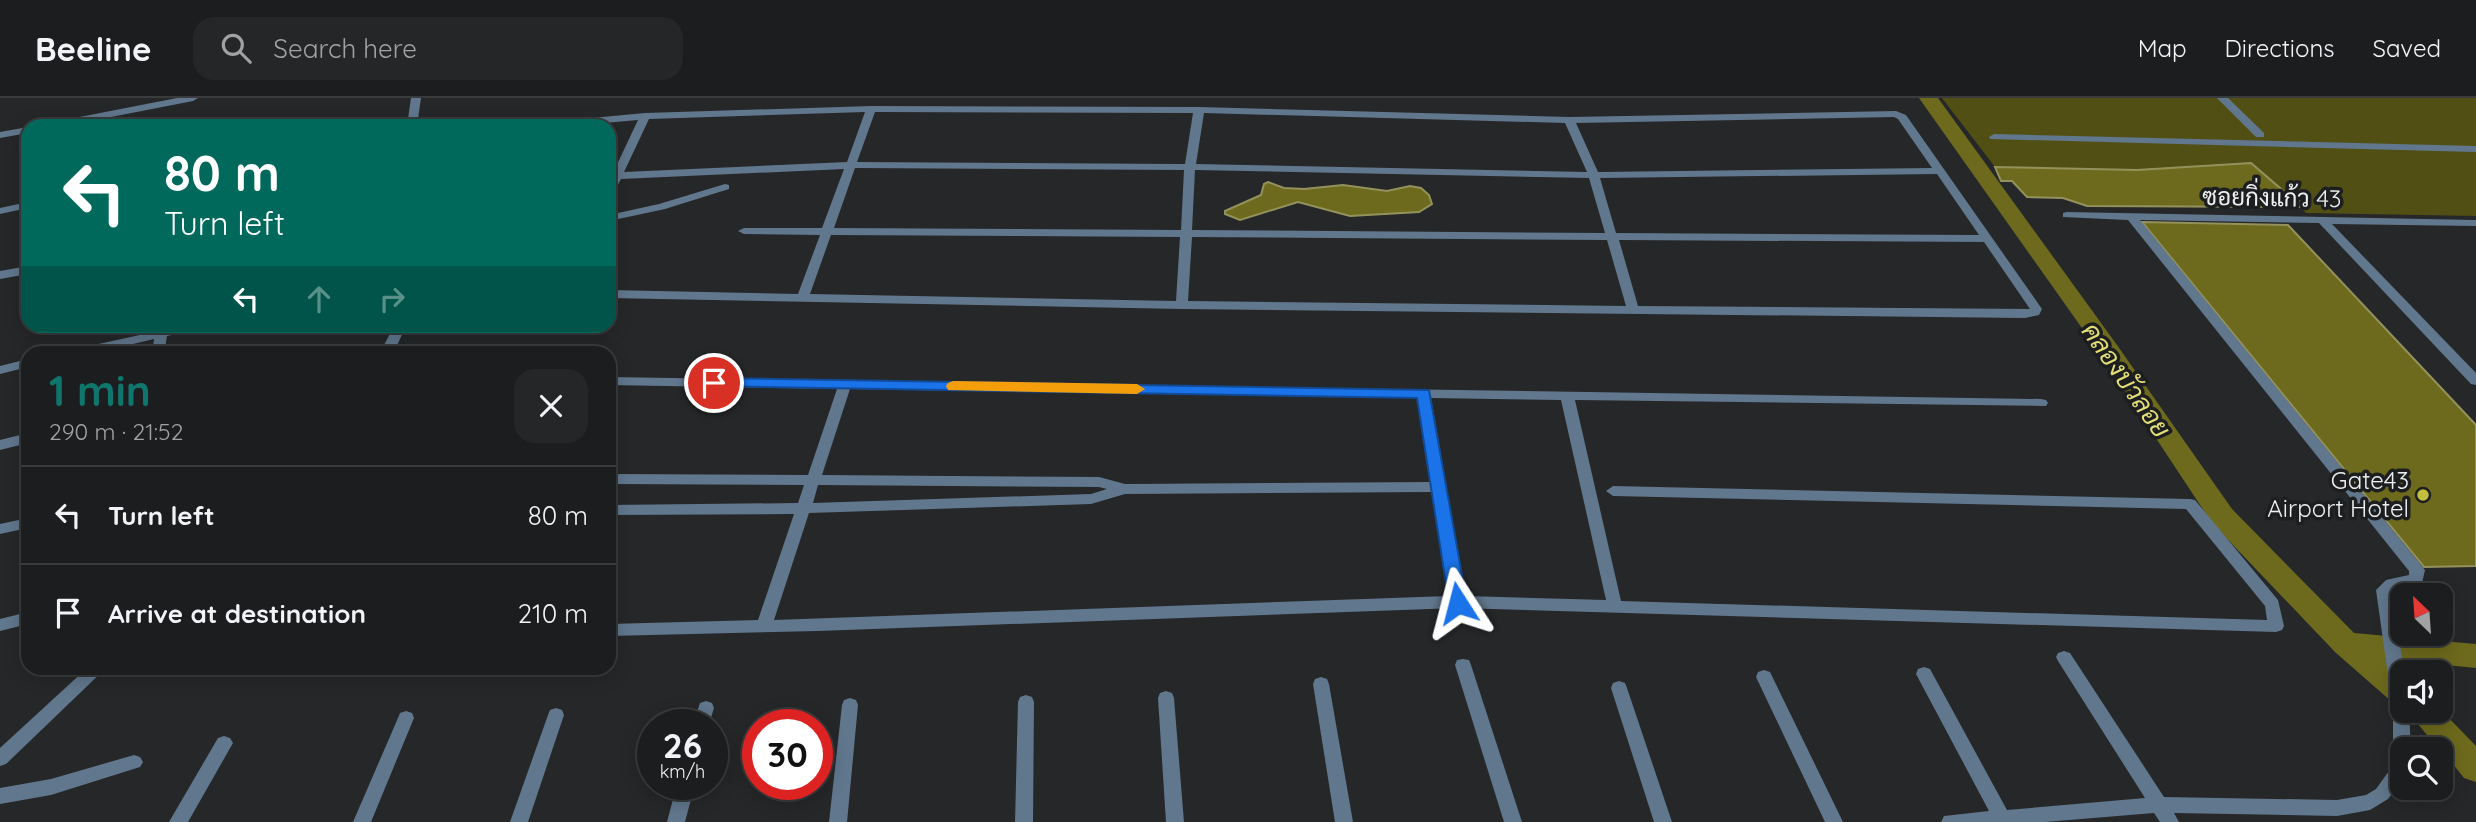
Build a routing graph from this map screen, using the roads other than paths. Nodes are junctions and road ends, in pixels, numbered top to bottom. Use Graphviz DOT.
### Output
graph roads {
  1 [pos="193,98"];
  2 [pos="416,98"];
  3 [pos="2222,98"];
  4 [pos="871,109"];
  5 [pos="1199,110"];
  6 [pos="645,117"];
  7 [pos="85,119"];
  8 [pos="413,119"];
  9 [pos="616,119"];
  10 [pos="1569,120"];
  11 [pos="21,131"];
  12 [pos="0,135"];
  13 [pos="2260,135"];
  14 [pos="1994,138"];
  15 [pos="2476,149"];
  16 [pos="851,164"];
  17 [pos="1190,167"];
  18 [pos="616,169"];
  19 [pos="1940,171"];
  20 [pos="1594,175"];
  21 [pos="616,176"];
  22 [pos="725,187"];
  23 [pos="21,206"];
  24 [pos="0,211"];
  25 [pos="616,213"];
  26 [pos="2067,215"];
  27 [pos="2132,217"];
  28 [pos="2322,220"];
  29 [pos="2476,223"];
  30 [pos="744,231"];
  31 [pos="827,231"];
  32 [pos="1185,235"];
  33 [pos="1611,237"];
  34 [pos="1989,239"];
  35 [pos="21,271"];
  36 [pos="0,275"];
  37 [pos="616,294"];
  38 [pos="803,298"];
  39 [pos="1182,305"];
  40 [pos="1632,307"];
  41 [pos="161,333"];
  42 [pos="105,346"];
  43 [pos="159,346"];
  44 [pos="21,365"];
  45 [pos="0,370"];
  46 [pos="616,381"];
  47 [pos="2476,381"];
  48 [pos="845,385"];
  49 [pos="1424,393"];
  50 [pos="1567,396"];
  51 [pos="2041,403"];
  52 [pos="21,440"];
  53 [pos="0,444"];
  54 [pos="616,479"];
  55 [pos="815,479"];
  56 [pos="1439,487"];
  57 [pos="1125,489"];
  58 [pos="1613,491"];
  59 [pos="805,508"];
  60 [pos="616,510"];
  61 [pos="21,524"];
  62 [pos="0,529"];
  63 [pos="1458,603"];
  64 [pos="1615,608"];
  65 [pos="21,620"];
  66 [pos="0,625"];
  67 [pos="764,626"];
  68 [pos="616,629"];
  69 [pos="2064,657"];
  70 [pos="2393,660"];
  71 [pos="1463,665"];
  72 [pos="1924,674"];
  73 [pos="90,675"];
  74 [pos="1764,677"];
  75 [pos="1321,684"];
  76 [pos="1619,688"];
  77 [pos="1166,698"];
  78 [pos="1026,702"];
  79 [pos="850,705"];
  80 [pos="556,715"];
  81 [pos="406,718"];
  82 [pos="2401,723"];
  83 [pos="224,743"];
  84 [pos="0,759"];
  85 [pos="134,762"];
  86 [pos="0,796"];
  87 [pos="682,800"];
  88 [pos="2158,805"];
  89 [pos="2342,815"];
  90 [pos="2003,820"];
  91 [pos="178,822"];
  92 [pos="362,822"];
  93 [pos="519,822"];
  94 [pos="676,822"];
  95 [pos="838,822"];
  96 [pos="1024,822"];
  97 [pos="1175,822"];
  98 [pos="1344,822"];
  99 [pos="1513,822"];
  100 [pos="1663,822"];
  101 [pos="1834,822"];
  102 [pos="1950,822"];
  103 [pos="2170,822"];
  1 -- 7 [label="street"];
  2 -- 8 [label="street"];
  3 -- 13 [label="street"];
  4 -- 5 [label="street"];
  4 -- 6 [label="street"];
  4 -- 16 [label="street"];
  5 -- 10 [label="street"];
  5 -- 17 [label="street"];
  6 -- 9 [label="street"];
  6 -- 18 [label="street"];
  10 -- 19 [label="street"];
  10 -- 20 [label="street"];
  11 -- 12 [label="street"];
  14 -- 15 [label="street"];
  16 -- 17 [label="street"];
  16 -- 21 [label="street"];
  16 -- 31 [label="street"];
  17 -- 20 [label="street"];
  17 -- 32 [label="street"];
  19 -- 20 [label="street"];
  19 -- 34 [label="street"];
  20 -- 33 [label="street"];
  22 -- 25 [label="street"];
  23 -- 24 [label="street"];
  26 -- 27 [label="street, ซอยกิ่งแก้ว 43"];
  27 -- 28 [label="street, ซอยกิ่งแก้ว 43"];
  27 -- 70 [label="street"];
  28 -- 29 [label="street, ซอยกิ่งแก้ว 43"];
  28 -- 47 [label="street"];
  30 -- 31 [label="street"];
  31 -- 32 [label="street"];
  31 -- 38 [label="street"];
  32 -- 33 [label="street"];
  32 -- 39 [label="street"];
  33 -- 34 [label="street"];
  33 -- 40 [label="street"];
  34 -- 40 [label="street"];
  35 -- 36 [label="street"];
  37 -- 38 [label="street"];
  38 -- 39 [label="street"];
  39 -- 40 [label="street"];
  41 -- 42 [label="street"];
  41 -- 43 [label="street"];
  44 -- 45 [label="street"];
  46 -- 48 [label="street"];
  48 -- 49 [label="street"];
  48 -- 55 [label="street"];
  49 -- 50 [label="street"];
  49 -- 56 [label="street"];
  50 -- 51 [label="street"];
  50 -- 64 [label="street"];
  52 -- 53 [label="street"];
  54 -- 55 [label="street"];
  55 -- 57 [label="street"];
  55 -- 59 [label="street"];
  56 -- 57 [label="street"];
  56 -- 63 [label="street"];
  57 -- 59 [label="street"];
  58 -- 64 [label="street"];
  59 -- 60 [label="street"];
  59 -- 67 [label="street"];
  61 -- 62 [label="street"];
  63 -- 64 [label="street"];
  63 -- 67 [label="street"];
  65 -- 66 [label="street"];
  67 -- 68 [label="street"];
  69 -- 88 [label="street"];
  71 -- 99 [label="street"];
  72 -- 90 [label="street"];
  73 -- 84 [label="street"];
  74 -- 101 [label="street"];
  75 -- 98 [label="street"];
  76 -- 100 [label="street"];
  77 -- 97 [label="street"];
  78 -- 96 [label="street"];
  79 -- 95 [label="street"];
  80 -- 93 [label="street"];
  81 -- 92 [label="street"];
  82 -- 89 [label="street"];
  83 -- 91 [label="street"];
  85 -- 86 [label="street"];
  87 -- 94 [label="street"];
  88 -- 89 [label="street"];
  88 -- 90 [label="street"];
  88 -- 103 [label="street"];
  90 -- 102 [label="street"];
}
